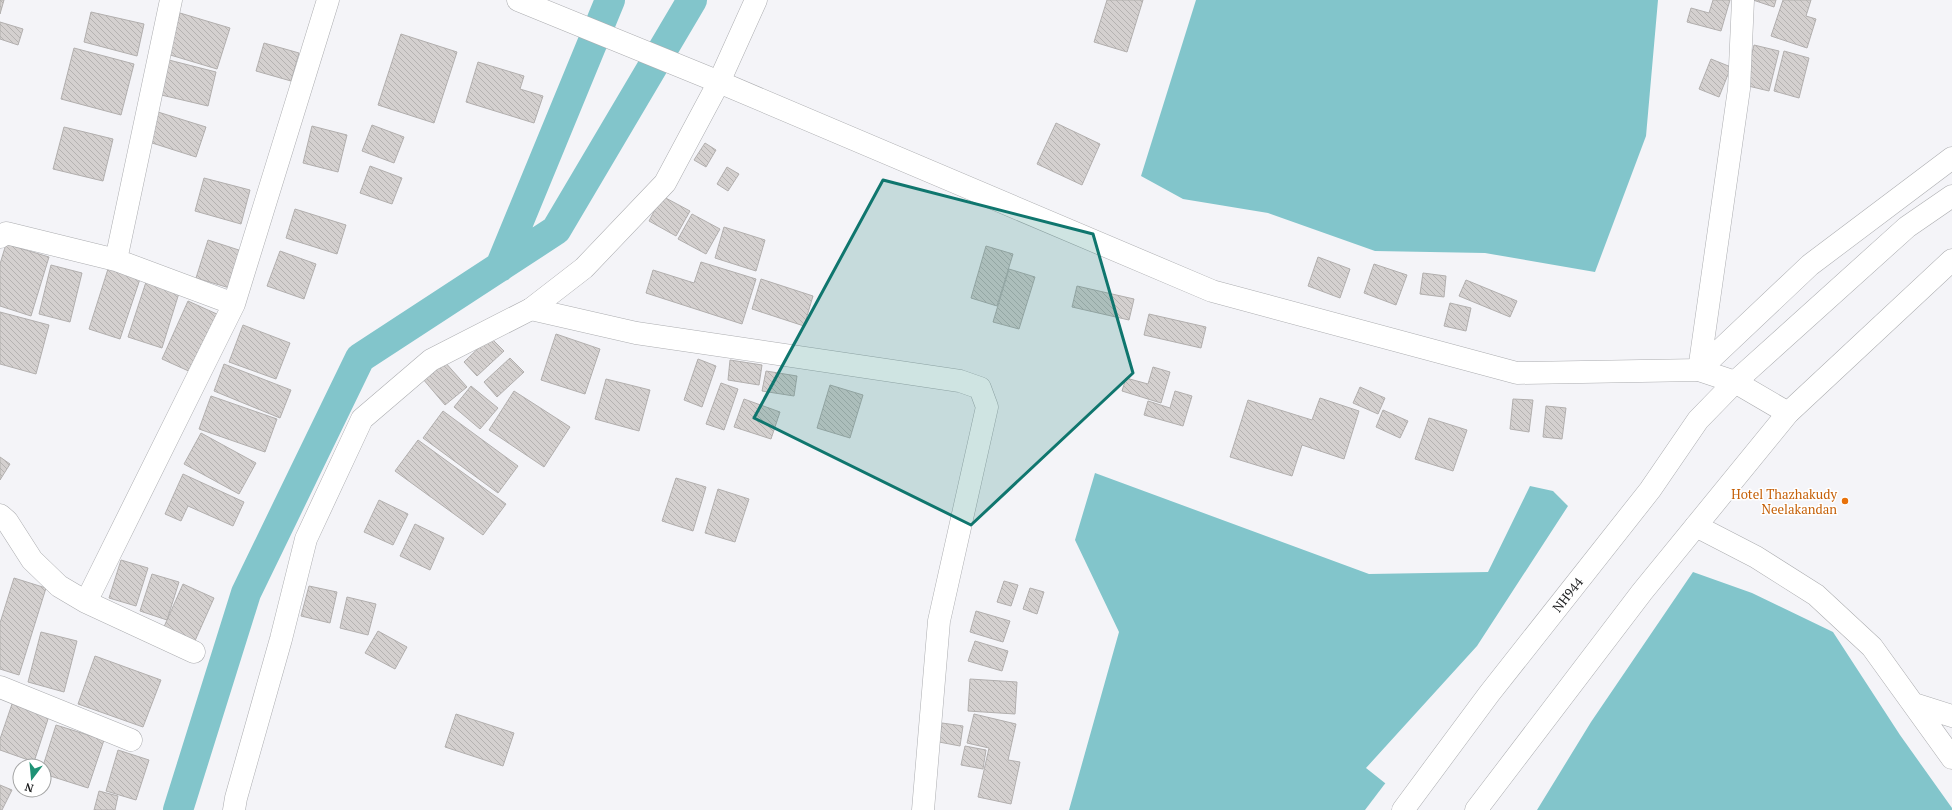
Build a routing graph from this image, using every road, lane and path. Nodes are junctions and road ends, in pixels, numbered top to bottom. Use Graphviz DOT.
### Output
graph roads {
  1 [pos="171,0"];
  2 [pos="328,0"];
  3 [pos="518,0"];
  4 [pos="756,0"];
  5 [pos="1743,0"];
  6 [pos="546,5"];
  7 [pos="719,82"];
  8 [pos="1952,158"];
  9 [pos="1952,196"];
  10 [pos="0,237"];
  11 [pos="116,260"];
  12 [pos="1952,260"];
  13 [pos="234,304"];
  14 [pos="531,309"];
  15 [pos="1699,370"];
  16 [pos="1735,382"];
  17 [pos="1788,413"];
  18 [pos="0,515"];
  19 [pos="1696,526"];
  20 [pos="86,602"];
  21 [pos="194,652"];
  22 [pos="0,687"];
  23 [pos="1914,704"];
  24 [pos="1952,716"];
  25 [pos="131,740"];
  26 [pos="1952,758"];
  27 [pos="234,810"];
  28 [pos="923,810"];
  29 [pos="1403,810"];
  30 [pos="1476,810"];
  1 -- 11 [label="main road"];
  2 -- 13 [label="main road"];
  3 -- 6 [label="main road"];
  4 -- 7 [label="main road"];
  5 -- 15 [label="main road"];
  6 -- 7 [label="main road"];
  7 -- 14 [label="main road"];
  7 -- 15 [label="main road"];
  8 -- 15 [label="main road"];
  9 -- 16 [label="main road, NH944"];
  10 -- 11 [label="main road"];
  11 -- 13 [label="main road"];
  12 -- 17 [label="main road"];
  13 -- 20 [label="main road"];
  14 -- 27 [label="main road"];
  14 -- 28 [label="main road"];
  15 -- 16 [label="main road"];
  16 -- 17 [label="main road"];
  16 -- 29 [label="main road, NH944 / NH944"];
  17 -- 19 [label="main road"];
  18 -- 20 [label="main road"];
  19 -- 23 [label="main road"];
  19 -- 30 [label="main road"];
  20 -- 21 [label="main road"];
  22 -- 25 [label="main road"];
  23 -- 24 [label="main road"];
  23 -- 26 [label="main road"];
}
